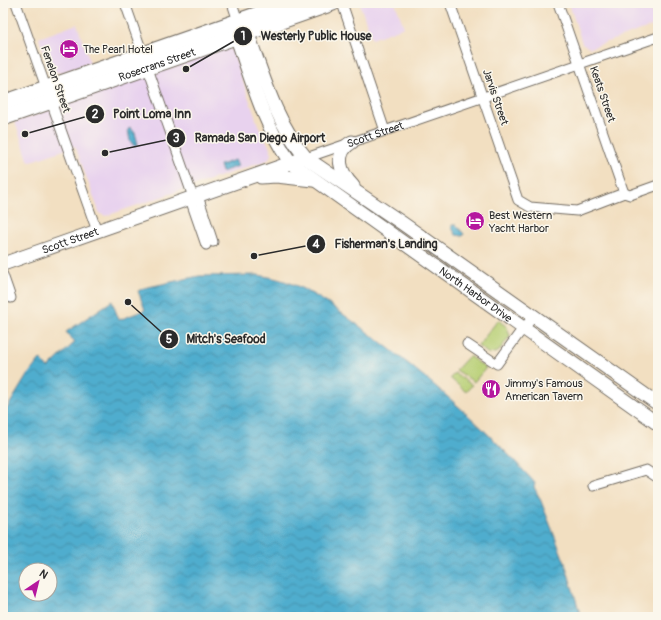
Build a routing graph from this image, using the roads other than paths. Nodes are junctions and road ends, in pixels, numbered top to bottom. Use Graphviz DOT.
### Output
graph roads {
  1 [pos="16,3"];
  2 [pos="125,3"];
  3 [pos="232,3"];
  4 [pos="290,3"];
  5 [pos="333,3"];
  6 [pos="342,3"];
  7 [pos="450,3"];
  8 [pos="558,3"];
  9 [pos="240,28"];
  10 [pos="658,37"];
  11 [pos="145,61"];
  12 [pos="580,64"];
  13 [pos="48,95"];
  14 [pos="483,98"];
  15 [pos="3,103"];
  16 [pos="3,118"];
  17 [pos="385,131"];
  18 [pos="352,142"];
  19 [pos="306,158"];
  20 [pos="290,162"];
  21 [pos="244,180"];
  22 [pos="316,180"];
  23 [pos="658,185"];
  24 [pos="624,193"];
  25 [pos="363,195"];
  26 [pos="193,197"];
  27 [pos="97,232"];
  28 [pos="210,243"];
  29 [pos="3,264"];
  30 [pos="3,275"];
  31 [pos="11,298"];
  32 [pos="534,316"];
  33 [pos="524,328"];
  34 [pos="467,344"];
  35 [pos="658,404"];
  36 [pos="658,424"];
  37 [pos="658,478"];
  38 [pos="593,486"];
  1 -- 13 [label="street, Fenelon Street"];
  2 -- 11 [label="street"];
  3 -- 9 [label="street"];
  4 -- 9 [label="main road, Rosecrans Street"];
  5 -- 9 [label="main road, Rosecrans Street"];
  6 -- 17 [label="street"];
  7 -- 14 [label="street, Jarvis Street"];
  8 -- 12 [label="street, Keats Street"];
  9 -- 11 [label="main road, Rosecrans Street"];
  9 -- 19 [label="main road, North Harbor Drive"];
  9 -- 20 [label="main road, North Harbor Drive"];
  10 -- 12 [label="street, Scott Street"];
  11 -- 13 [label="main road, Rosecrans Street"];
  11 -- 26 [label="street"];
  12 -- 14 [label="street, Scott Street"];
  12 -- 24 [label="street, Keats Street"];
  13 -- 15 [label="main road, Rosecrans Street"];
  13 -- 16 [label="main road, Rosecrans Street"];
  13 -- 27 [label="street, Fenelon Street"];
  14 -- 17 [label="street, Scott Street"];
  14 -- 24 [label="street, Jarvis Street"];
  17 -- 18 [label="street, Scott Street"];
  18 -- 19 [label="street, Scott Street"];
  18 -- 25 [label="main road"];
  19 -- 20 [label="main road, Scott Street"];
  19 -- 25 [label="main road, North Harbor Drive"];
  20 -- 21 [label="main road, Scott Street"];
  20 -- 22 [label="main road, North Harbor Drive"];
  21 -- 22 [label="main road"];
  21 -- 26 [label="main road, Scott Street"];
  22 -- 33 [label="main road, North Harbor Drive"];
  23 -- 24 [label="street"];
  25 -- 32 [label="main road, North Harbor Drive"];
  26 -- 27 [label="main road, Scott Street"];
  26 -- 28 [label="street"];
  27 -- 29 [label="main road, Scott Street"];
  30 -- 31 [label="street"];
  32 -- 33 [label="street"];
  32 -- 35 [label="main road, North Harbor Drive"];
  33 -- 34 [label="street"];
  33 -- 36 [label="main road, North Harbor Drive"];
  37 -- 38 [label="street"];
}
